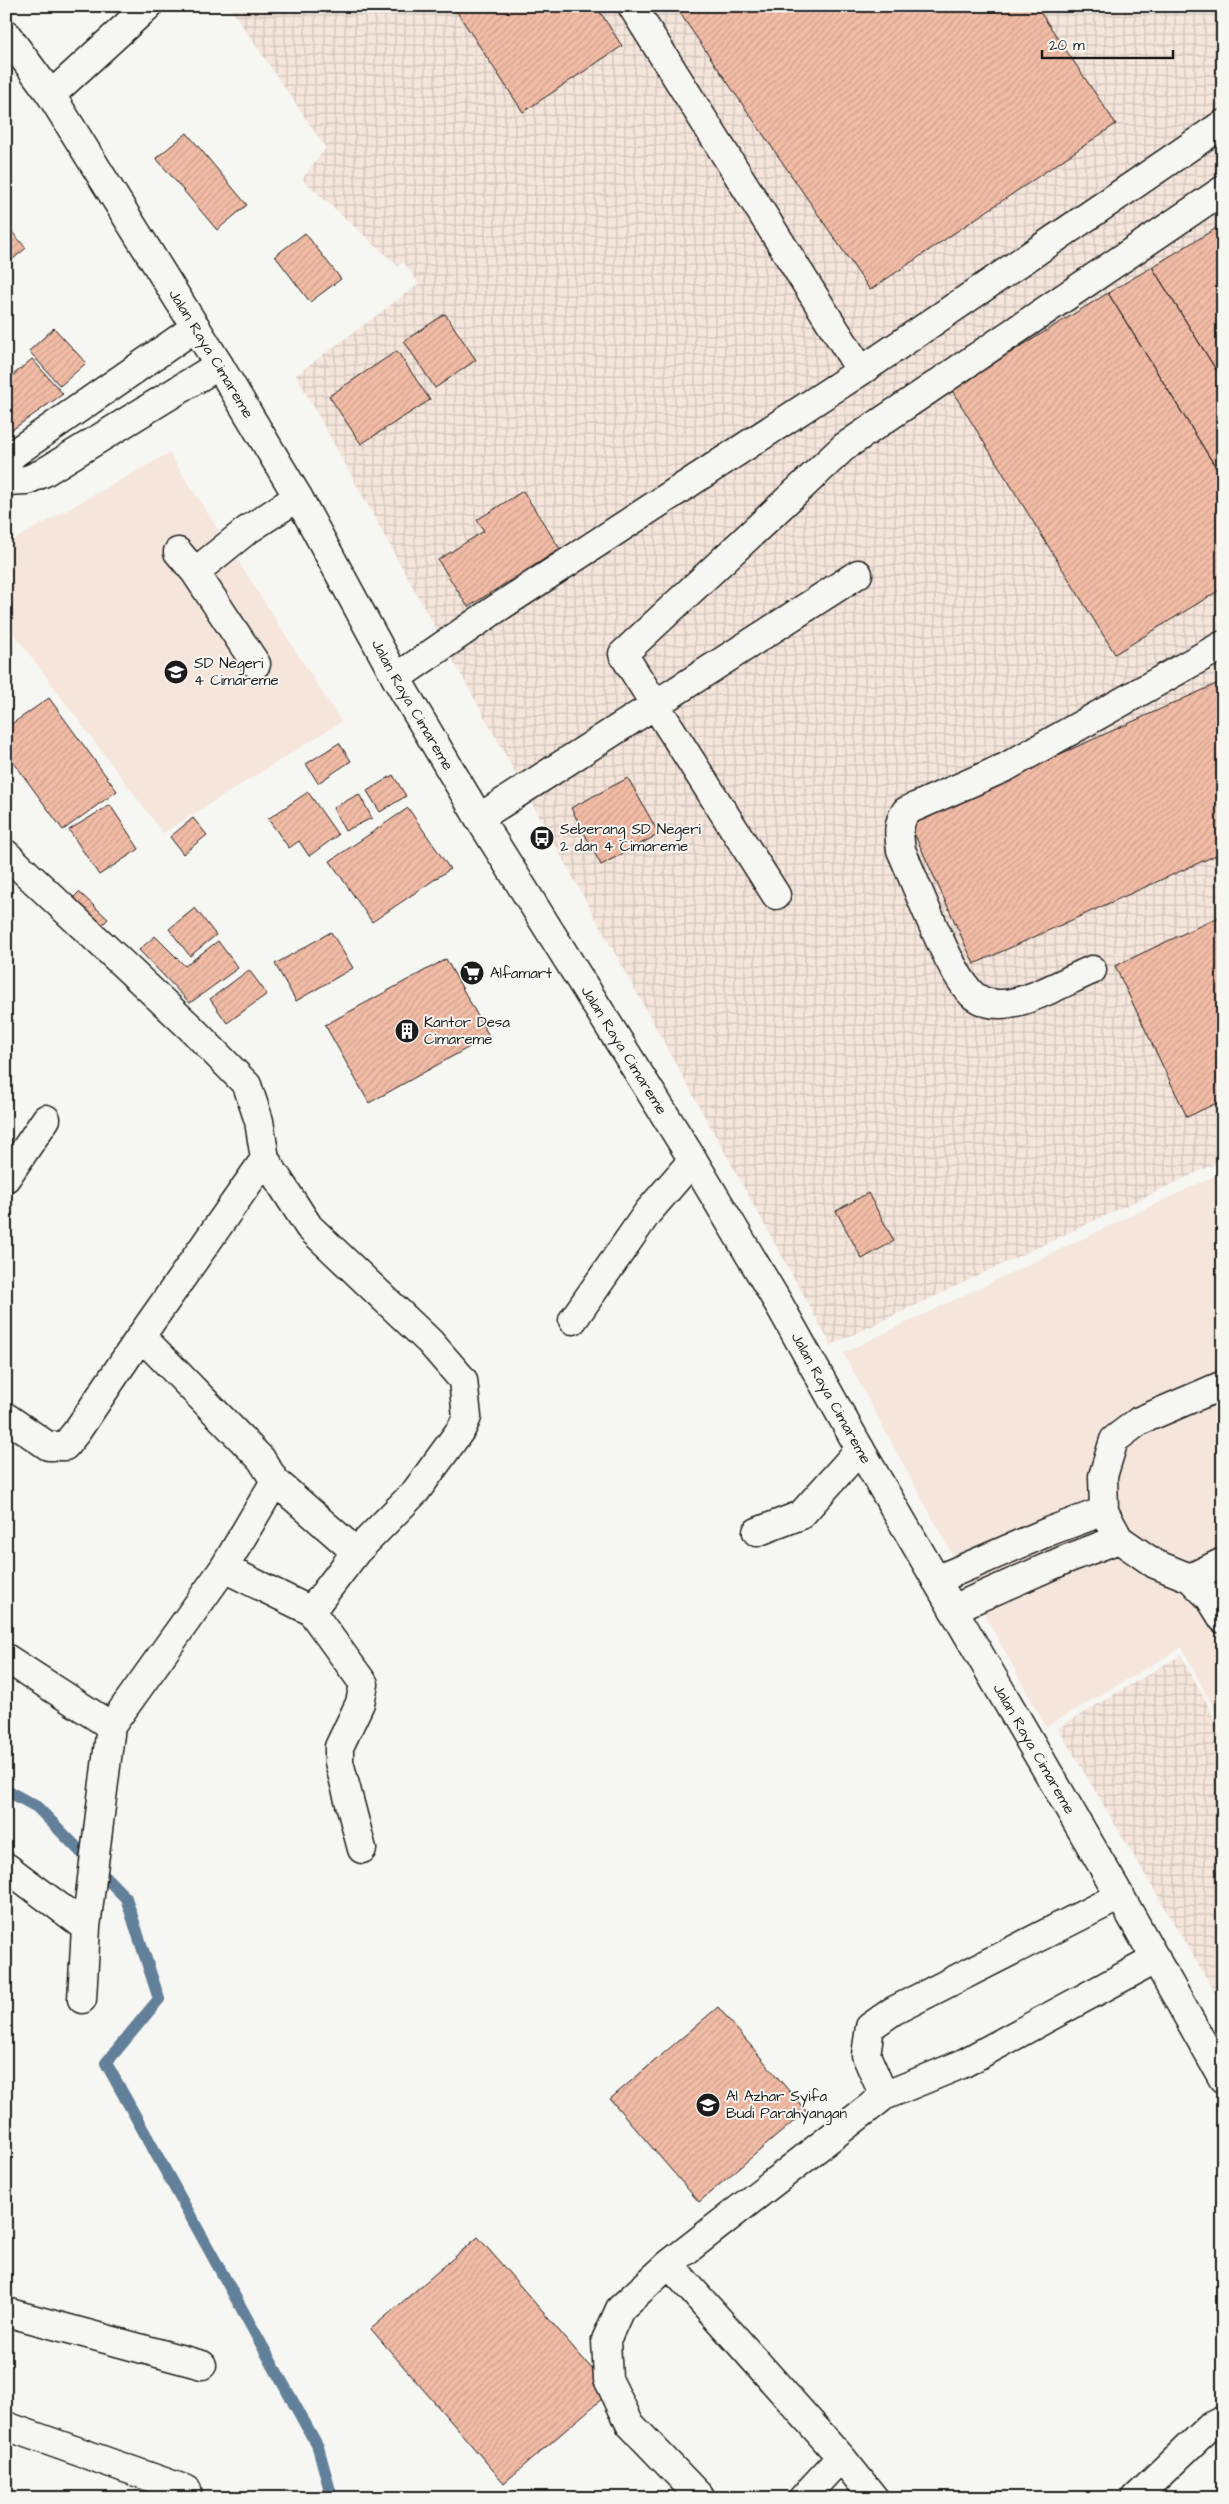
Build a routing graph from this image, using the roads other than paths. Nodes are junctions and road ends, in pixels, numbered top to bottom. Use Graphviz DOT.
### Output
graph roads {
  1 [pos="148,6"];
  2 [pos="632,6"];
  3 [pos="6,34"];
  4 [pos="51,95"];
  5 [pos="1223,124"];
  6 [pos="1223,190"];
  7 [pos="196,326"];
  8 [pos="220,365"];
  9 [pos="861,371"];
  10 [pos="6,466"];
  11 [pos="6,481"];
  12 [pos="298,497"];
  13 [pos="858,574"];
  14 [pos="1223,645"];
  15 [pos="256,664"];
  16 [pos="396,678"];
  17 [pos="655,705"];
  18 [pos="479,818"];
  19 [pos="6,854"];
  20 [pos="776,895"];
  21 [pos="1092,970"];
  22 [pos="46,1119"];
  23 [pos="265,1159"];
  24 [pos="692,1160"];
  25 [pos="6,1178"];
  26 [pos="573,1320"];
  27 [pos="141,1336"];
  28 [pos="1223,1385"];
  29 [pos="6,1417"];
  30 [pos="860,1448"];
  31 [pos="275,1481"];
  32 [pos="1104,1511"];
  33 [pos="757,1532"];
  34 [pos="1119,1539"];
  35 [pos="356,1552"];
  36 [pos="1223,1562"];
  37 [pos="224,1568"];
  38 [pos="1190,1578"];
  39 [pos="936,1580"];
  40 [pos="953,1609"];
  41 [pos="311,1611"];
  42 [pos="1223,1619"];
  43 [pos="6,1658"];
  44 [pos="111,1726"];
  45 [pos="362,1849"];
  46 [pos="6,1868"];
  47 [pos="1120,1896"];
  48 [pos="86,1927"];
  49 [pos="1156,1959"];
  50 [pos="82,1999"];
  51 [pos="1223,2079"];
  52 [pos="884,2096"];
  53 [pos="669,2264"];
  54 [pos="6,2312"];
  55 [pos="202,2365"];
  56 [pos="1223,2420"];
  57 [pos="6,2426"];
  58 [pos="841,2457"];
  59 [pos="187,2490"];
  60 [pos="701,2498"];
  61 [pos="802,2498"];
  62 [pos="874,2498"];
  63 [pos="1135,2498"];
  1 -- 4 [label="main road"];
  2 -- 9 [label="main road"];
  3 -- 4 [label="main road, Jalan Raya Cimareme"];
  4 -- 7 [label="main road, Jalan Raya Cimareme"];
  5 -- 9 [label="main road"];
  6 -- 17 [label="main road"];
  7 -- 8 [label="main road, Jalan Raya Cimareme"];
  7 -- 10 [label="main road"];
  8 -- 11 [label="main road"];
  8 -- 12 [label="main road, Jalan Raya Cimareme"];
  9 -- 16 [label="main road"];
  12 -- 15 [label="main road"];
  12 -- 16 [label="main road, Jalan Raya Cimareme"];
  13 -- 17 [label="main road"];
  14 -- 21 [label="main road"];
  16 -- 18 [label="main road, Jalan Raya Cimareme"];
  17 -- 18 [label="main road"];
  17 -- 20 [label="main road"];
  18 -- 24 [label="main road, Jalan Raya Cimareme"];
  19 -- 23 [label="main road"];
  22 -- 25 [label="main road"];
  23 -- 27 [label="main road"];
  23 -- 35 [label="main road"];
  24 -- 26 [label="main road"];
  24 -- 30 [label="main road, Jalan Raya Cimareme"];
  27 -- 29 [label="main road"];
  27 -- 31 [label="main road"];
  28 -- 32 [label="main road"];
  30 -- 33 [label="main road"];
  30 -- 39 [label="main road, Jalan Raya Cimareme"];
  31 -- 35 [label="main road"];
  31 -- 37 [label="main road"];
  32 -- 34 [label="main road"];
  32 -- 39 [label="main road"];
  34 -- 38 [label="main road"];
  34 -- 40 [label="main road"];
  35 -- 41 [label="main road"];
  36 -- 38 [label="main road"];
  37 -- 41 [label="main road"];
  37 -- 44 [label="main road"];
  38 -- 42 [label="main road"];
  39 -- 40 [label="main road, Jalan Raya Cimareme"];
  40 -- 47 [label="main road, Jalan Raya Cimareme"];
  41 -- 45 [label="main road"];
  43 -- 44 [label="main road"];
  44 -- 48 [label="main road"];
  46 -- 48 [label="main road"];
  47 -- 49 [label="main road, Jalan Raya Cimareme"];
  47 -- 52 [label="main road"];
  48 -- 50 [label="main road"];
  49 -- 51 [label="main road, Jalan Raya Cimareme"];
  49 -- 52 [label="main road"];
  52 -- 53 [label="main road"];
  53 -- 58 [label="main road"];
  53 -- 60 [label="main road"];
  54 -- 55 [label="main road"];
  56 -- 63 [label="main road"];
  57 -- 59 [label="main road"];
  58 -- 61 [label="main road"];
  58 -- 62 [label="main road"];
}
